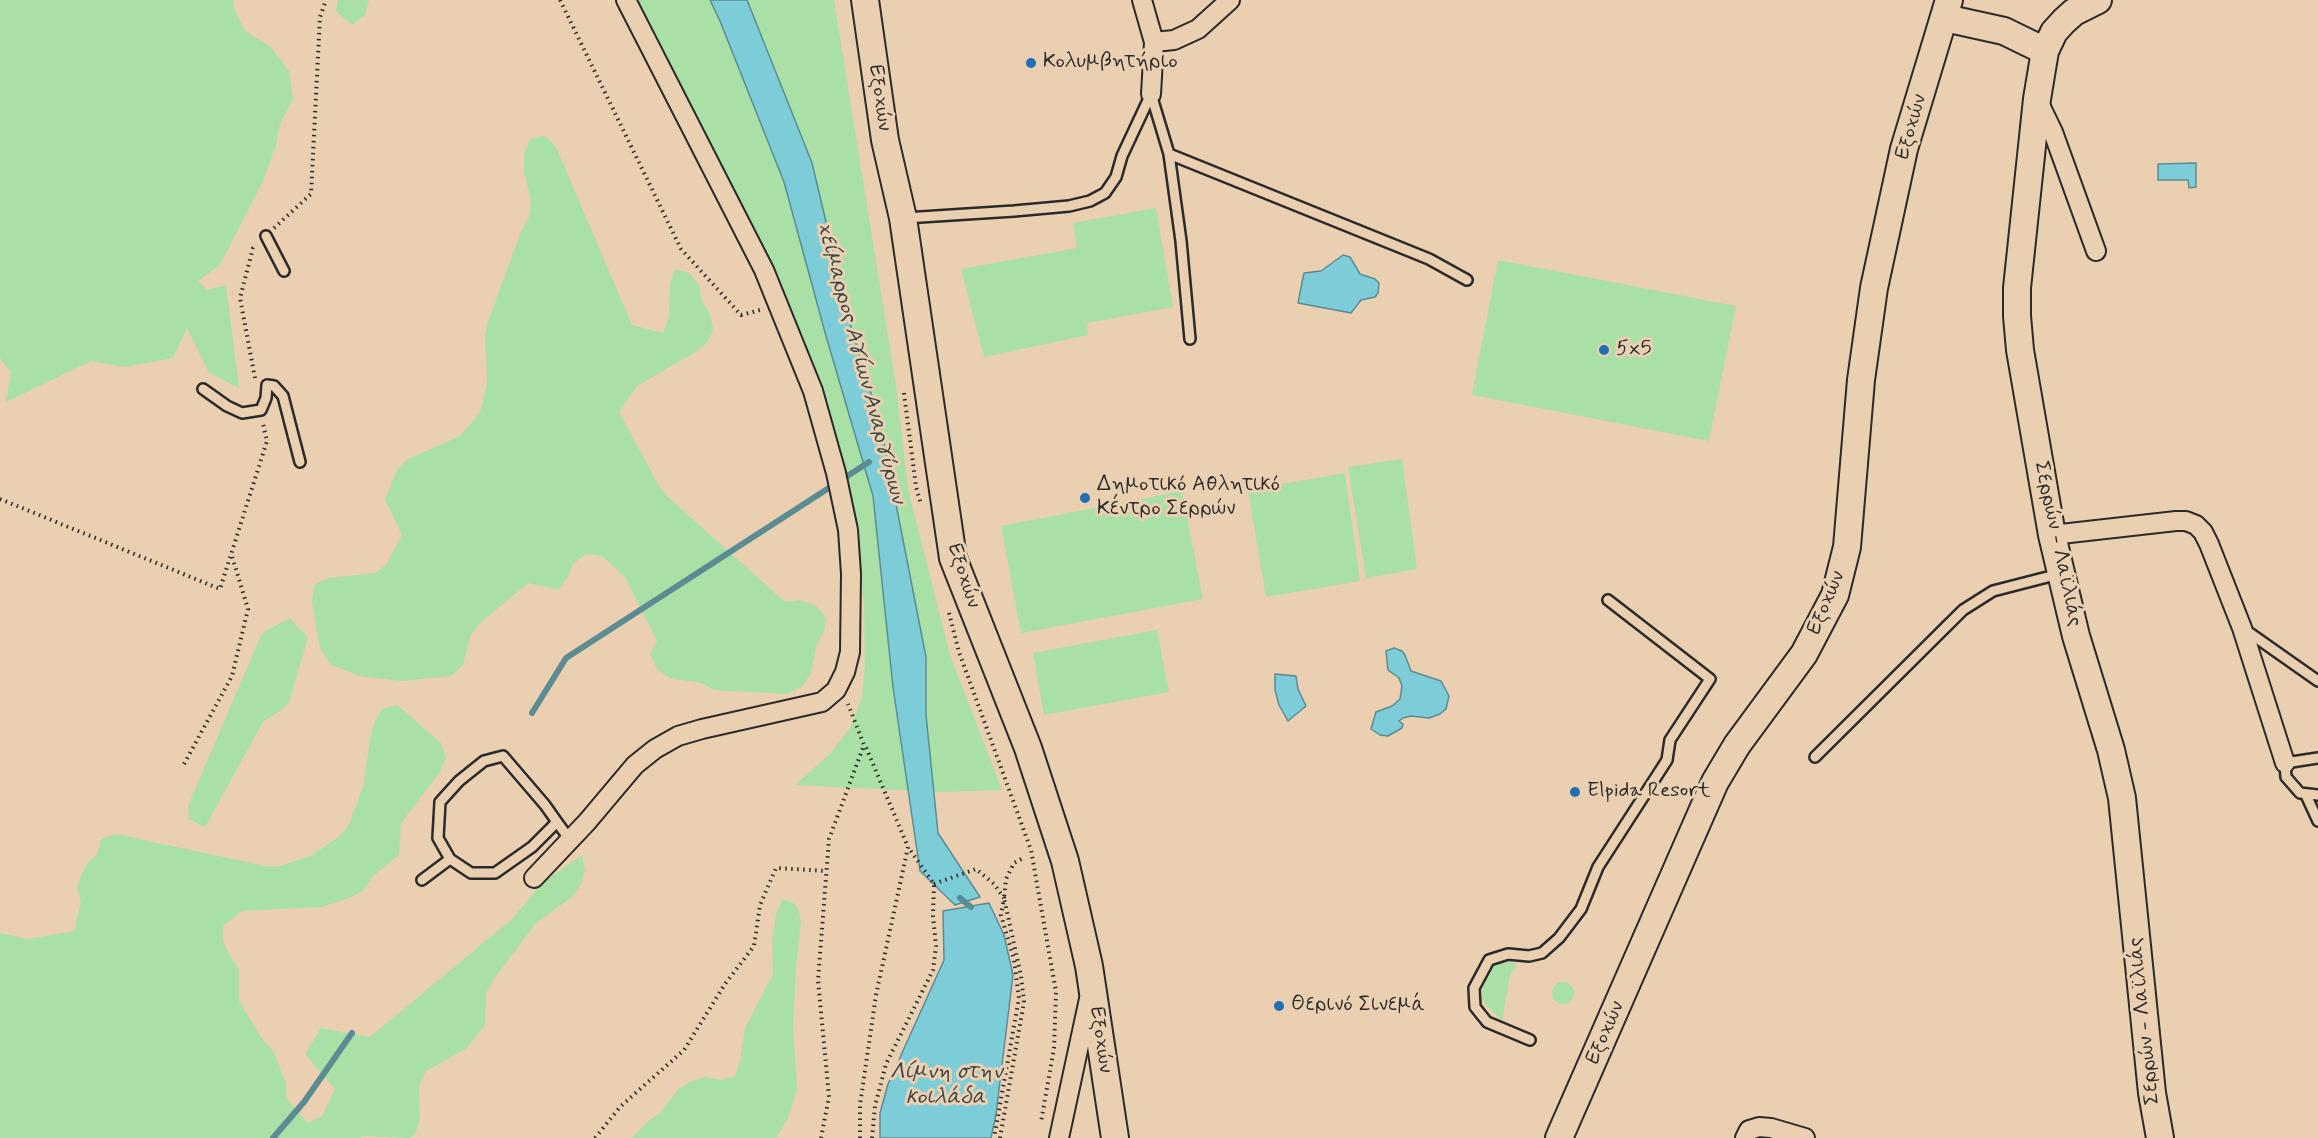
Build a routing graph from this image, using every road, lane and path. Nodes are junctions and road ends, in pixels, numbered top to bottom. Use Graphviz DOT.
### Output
graph roads {
  1 [pos="326,0"];
  2 [pos="560,0"];
  3 [pos="626,0"];
  4 [pos="865,0"];
  5 [pos="1142,0"];
  6 [pos="1230,0"];
  7 [pos="2098,0"];
  8 [pos="1947,9"];
  9 [pos="1155,42"];
  10 [pos="2045,51"];
  11 [pos="1151,94"];
  12 [pos="2037,99"];
  13 [pos="1169,154"];
  14 [pos="903,218"];
  15 [pos="266,236"];
  16 [pos="2096,251"];
  17 [pos="284,271"];
  18 [pos="1467,280"];
  19 [pos="779,304"];
  20 [pos="1190,339"];
  21 [pos="202,389"];
  22 [pos="261,410"];
  23 [pos="300,462"];
  24 [pos="0,498"];
  25 [pos="2052,535"];
  26 [pos="231,552"];
  27 [pos="2061,573"];
  28 [pos="1608,600"];
  29 [pos="2242,628"];
  30 [pos="2318,681"];
  31 [pos="839,684"];
  32 [pos="864,745"];
  33 [pos="1815,757"];
  34 [pos="2318,758"];
  35 [pos="2285,763"];
  36 [pos="184,764"];
  37 [pos="2306,795"];
  38 [pos="2318,795"];
  39 [pos="2318,821"];
  40 [pos="557,822"];
  41 [pos="570,840"];
  42 [pos="908,847"];
  43 [pos="1025,857"];
  44 [pos="450,859"];
  45 [pos="827,871"];
  46 [pos="534,878"];
  47 [pos="422,879"];
  48 [pos="934,884"];
  49 [pos="1004,898"];
  50 [pos="1092,986"];
  51 [pos="1530,1040"];
  52 [pos="595,1138"];
  53 [pos="821,1138"];
  54 [pos="860,1138"];
  55 [pos="872,1138"];
  56 [pos="994,1138"];
  57 [pos="1000,1138"];
  58 [pos="1059,1138"];
  59 [pos="1115,1138"];
  60 [pos="1559,1138"];
  61 [pos="1745,1138"];
  62 [pos="1805,1138"];
  63 [pos="2160,1138"];
  1 -- 15 [label="path"];
  2 -- 19 [label="path"];
  3 -- 19 [label="street"];
  4 -- 14 [label="main road, Εξοχών"];
  5 -- 9 [label="street"];
  6 -- 9 [label="street"];
  7 -- 10 [label="main road"];
  8 -- 10 [label="main road"];
  8 -- 60 [label="main road, Εξοχών"];
  9 -- 11 [label="street"];
  10 -- 12 [label="main road, Σερρών - Λαϊλιάς"];
  11 -- 13 [label="lane"];
  11 -- 14 [label="lane"];
  12 -- 16 [label="street"];
  12 -- 25 [label="main road, Σερρών - Λαϊλιάς"];
  13 -- 18 [label="lane"];
  13 -- 20 [label="lane"];
  14 -- 50 [label="main road, Εξοχών"];
  15 -- 17 [label="lane"];
  15 -- 22 [label="path"];
  19 -- 31 [label="street"];
  21 -- 22 [label="lane"];
  22 -- 23 [label="lane"];
  22 -- 26 [label="path"];
  24 -- 26 [label="path"];
  25 -- 27 [label="main road, Σερρών - Λαϊλιάς"];
  25 -- 29 [label="street"];
  26 -- 36 [label="path"];
  27 -- 33 [label="lane"];
  27 -- 63 [label="main road, Σερρών - Λαϊλιάς"];
  28 -- 51 [label="lane"];
  29 -- 30 [label="lane"];
  29 -- 35 [label="street"];
  31 -- 32 [label="path"];
  31 -- 41 [label="street"];
  32 -- 42 [label="path"];
  32 -- 45 [label="path"];
  34 -- 35 [label="lane"];
  35 -- 37 [label="lane"];
  37 -- 38 [label="lane"];
  37 -- 39 [label="lane"];
  40 -- 41 [label="lane"];
  40 -- 44 [label="lane"];
  40 -- 44 [label="lane"];
  41 -- 46 [label="street"];
  42 -- 48 [label="path"];
  42 -- 54 [label="path"];
  43 -- 49 [label="path"];
  44 -- 47 [label="lane"];
  45 -- 52 [label="path"];
  45 -- 53 [label="path"];
  48 -- 49 [label="path"];
  48 -- 55 [label="path"];
  49 -- 56 [label="path"];
  49 -- 57 [label="path"];
  50 -- 58 [label="street"];
  50 -- 59 [label="main road, Εξοχών"];
  61 -- 62 [label="street"];
}
